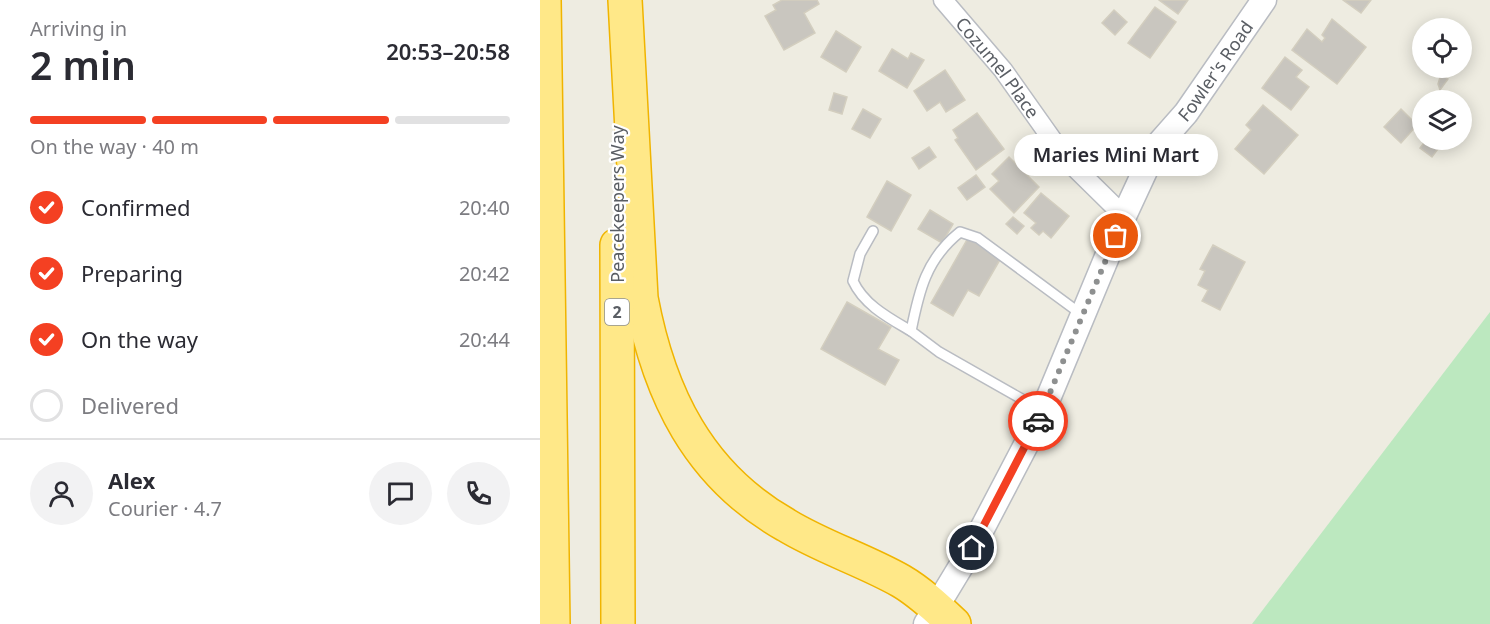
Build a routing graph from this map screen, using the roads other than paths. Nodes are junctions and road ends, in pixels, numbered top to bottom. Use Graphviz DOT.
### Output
graph roads {
  1 [pos="544,0"];
  2 [pos="617,0"];
  3 [pos="625,0"];
  4 [pos="943,0"];
  5 [pos="1264,0"];
  6 [pos="1124,216"];
  7 [pos="873,231"];
  8 [pos="1083,315"];
  9 [pos="911,331"];
  10 [pos="1043,411"];
  11 [pos="939,619"];
  12 [pos="553,624"];
  13 [pos="618,624"];
  1 -- 12 [label="highway"];
  2 -- 13 [label="highway, Peacekeepers Way / 2"];
  3 -- 11 [label="highway"];
  4 -- 6 [label="street, Cozumel Place"];
  5 -- 6 [label="street, Fowler's Road"];
  6 -- 8 [label="street, Fowler's Road"];
  7 -- 9 [label="lane"];
  8 -- 9 [label="lane"];
  8 -- 10 [label="street, Fowler's Road"];
  9 -- 10 [label="lane"];
  10 -- 11 [label="street, Fowler's Road"];
}
